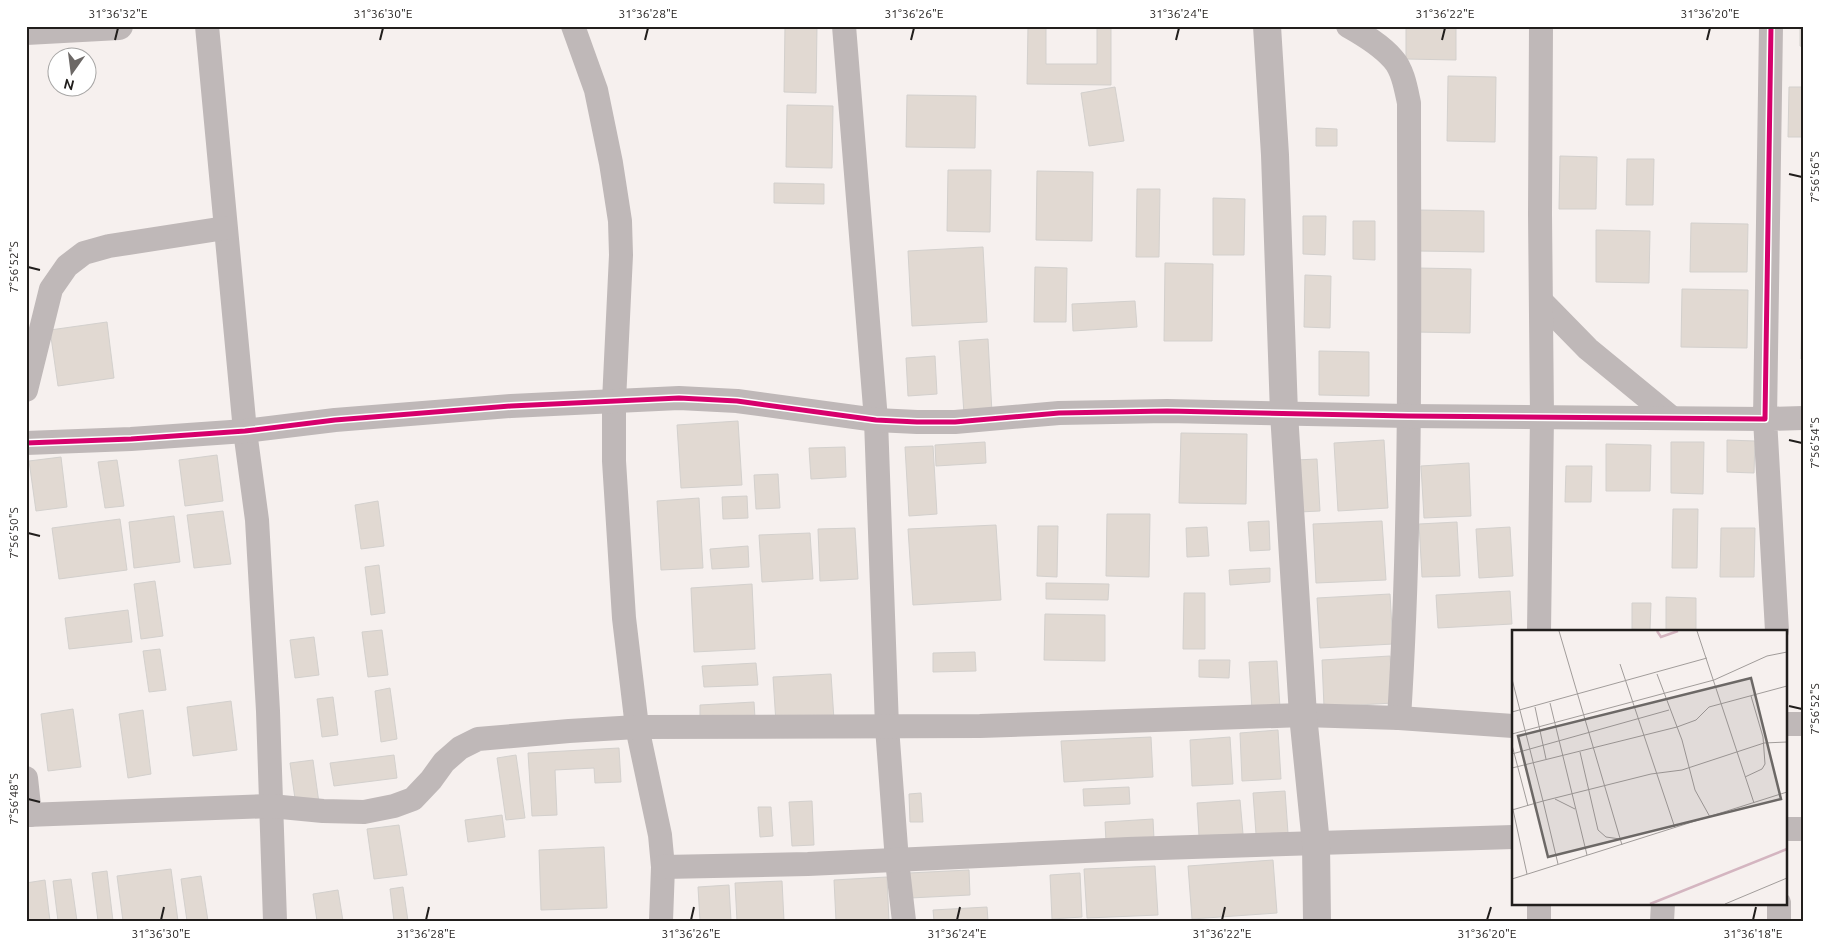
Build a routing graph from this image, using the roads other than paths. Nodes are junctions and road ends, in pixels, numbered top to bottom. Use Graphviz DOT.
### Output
graph roads {
  1 [pos="119,26"];
  2 [pos="207,26"];
  3 [pos="573,26"];
  4 [pos="844,26"];
  5 [pos="1267,26"];
  6 [pos="1348,26"];
  7 [pos="1541,26"];
  8 [pos="1771,26"];
  9 [pos="26,31"];
  10 [pos="225,228"];
  11 [pos="1541,301"];
  12 [pos="26,390"];
  13 [pos="614,401"];
  14 [pos="1284,413"];
  15 [pos="1408,416"];
  16 [pos="1542,416"];
  17 [pos="1672,418"];
  18 [pos="1803,418"];
  19 [pos="1765,419"];
  20 [pos="876,420"];
  21 [pos="245,431"];
  22 [pos="26,443"];
  23 [pos="1539,630"];
  24 [pos="1777,630"];
  25 [pos="1303,715"];
  26 [pos="1400,718"];
  27 [pos="1786,724"];
  28 [pos="1803,724"];
  29 [pos="1512,726"];
  30 [pos="637,727"];
  31 [pos="887,727"];
  32 [pos="26,778"];
  33 [pos="270,806"];
  34 [pos="28,815"];
  35 [pos="1786,829"];
  36 [pos="1803,829"];
  37 [pos="1512,837"];
  38 [pos="1316,844"];
  39 [pos="897,861"];
  40 [pos="663,866"];
  41 [pos="1539,904"];
  42 [pos="1663,904"];
  43 [pos="1779,904"];
  44 [pos="275,921"];
  45 [pos="661,921"];
  46 [pos="904,921"];
  47 [pos="1317,921"];
  48 [pos="1539,921"];
  49 [pos="1662,921"];
  50 [pos="1779,921"];
  1 -- 9 [label="street"];
  2 -- 10 [label="street"];
  3 -- 13 [label="street"];
  4 -- 20 [label="street"];
  5 -- 14 [label="street"];
  6 -- 15 [label="street"];
  7 -- 11 [label="street"];
  8 -- 19 [label="street"];
  10 -- 12 [label="street"];
  10 -- 21 [label="street"];
  11 -- 16 [label="street"];
  11 -- 17 [label="street"];
  13 -- 20 [label="street"];
  13 -- 21 [label="street"];
  13 -- 30 [label="street"];
  14 -- 15 [label="street"];
  14 -- 20 [label="street"];
  14 -- 25 [label="street"];
  15 -- 16 [label="street"];
  15 -- 26 [label="street"];
  16 -- 17 [label="street"];
  16 -- 23 [label="street"];
  17 -- 19 [label="street"];
  18 -- 19 [label="street"];
  19 -- 24 [label="street"];
  20 -- 31 [label="street"];
  21 -- 22 [label="street"];
  21 -- 33 [label="street"];
  25 -- 26 [label="street"];
  25 -- 31 [label="street"];
  25 -- 38 [label="street"];
  26 -- 29 [label="street"];
  27 -- 28 [label="street"];
  30 -- 31 [label="street"];
  30 -- 33 [label="street"];
  30 -- 40 [label="street"];
  31 -- 39 [label="street"];
  32 -- 34 [label="street"];
  33 -- 34 [label="street"];
  33 -- 44 [label="street"];
  35 -- 36 [label="street"];
  37 -- 38 [label="street"];
  38 -- 39 [label="street"];
  38 -- 47 [label="street"];
  39 -- 40 [label="street"];
  39 -- 46 [label="street"];
  40 -- 45 [label="street"];
  41 -- 48 [label="street"];
  42 -- 49 [label="street"];
  43 -- 50 [label="street"];
}
